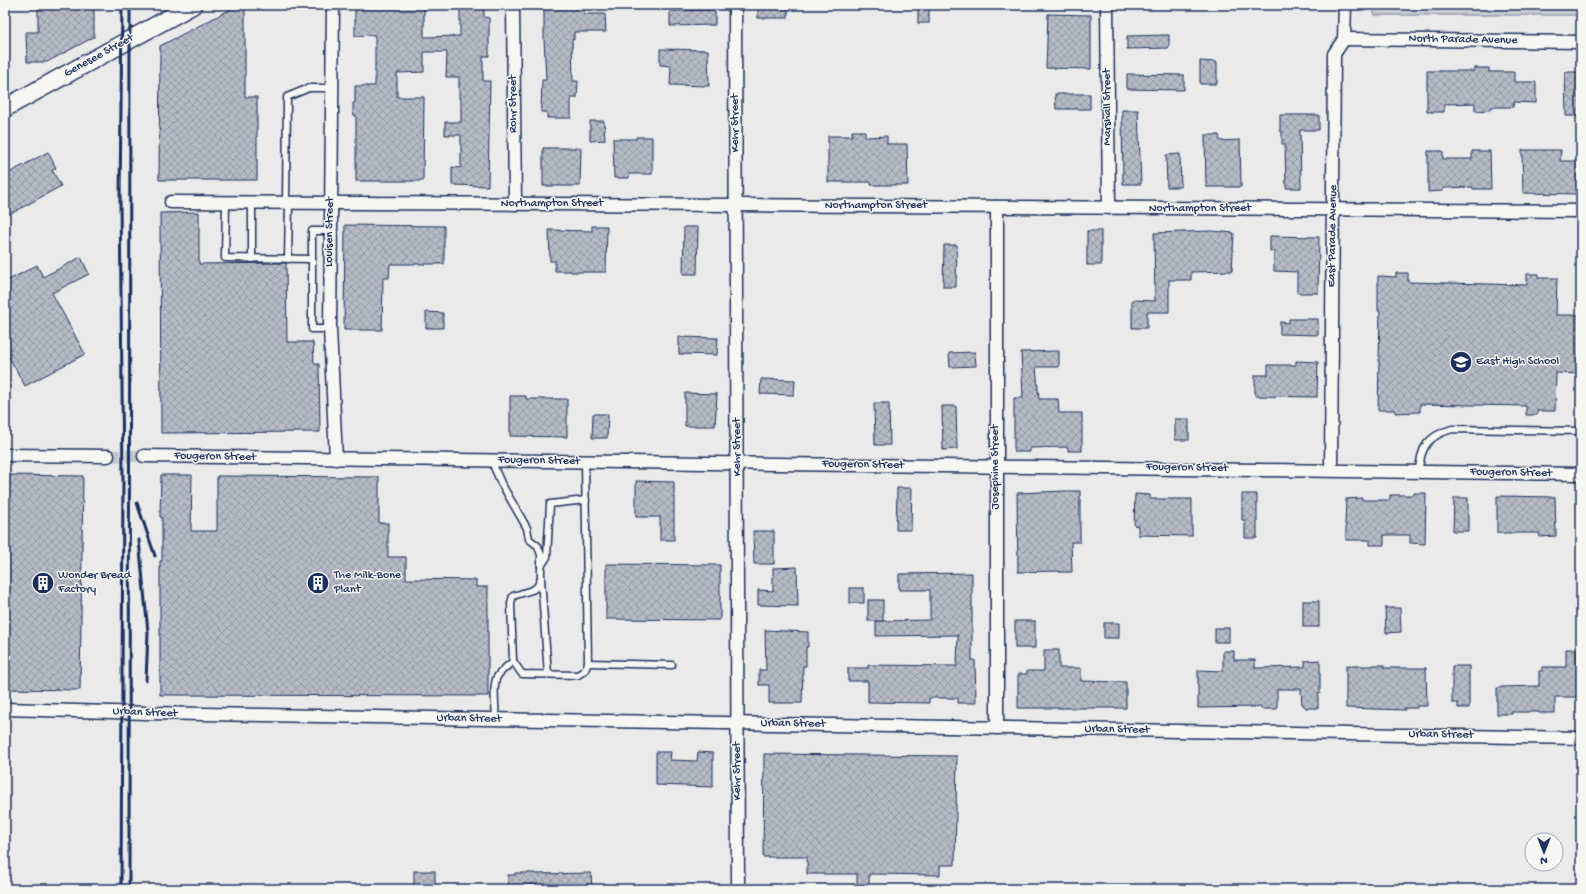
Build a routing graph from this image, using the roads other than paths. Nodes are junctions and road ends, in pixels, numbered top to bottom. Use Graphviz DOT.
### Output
graph roads {
  1 [pos="193,5"];
  2 [pos="334,5"];
  3 [pos="513,5"];
  4 [pos="735,5"];
  5 [pos="1107,5"];
  6 [pos="1345,5"];
  7 [pos="1344,39"];
  8 [pos="1581,42"];
  9 [pos="332,88"];
  10 [pos="5,108"];
  11 [pos="171,202"];
  12 [pos="226,203"];
  13 [pos="252,203"];
  14 [pos="288,203"];
  15 [pos="331,204"];
  16 [pos="515,204"];
  17 [pos="736,205"];
  18 [pos="996,207"];
  19 [pos="1109,208"];
  20 [pos="1333,209"];
  21 [pos="1581,212"];
  22 [pos="330,231"];
  23 [pos="252,259"];
  24 [pos="288,259"];
  25 [pos="312,259"];
  26 [pos="330,329"];
  27 [pos="1581,431"];
  28 [pos="5,455"];
  29 [pos="108,456"];
  30 [pos="144,456"];
  31 [pos="336,459"];
  32 [pos="491,460"];
  33 [pos="585,462"];
  34 [pos="738,463"];
  35 [pos="996,466"];
  36 [pos="1331,470"];
  37 [pos="1419,472"];
  38 [pos="1581,474"];
  39 [pos="586,500"];
  40 [pos="541,567"];
  41 [pos="541,579"];
  42 [pos="514,662"];
  43 [pos="588,663"];
  44 [pos="672,665"];
  45 [pos="548,674"];
  46 [pos="5,709"];
  47 [pos="496,720"];
  48 [pos="738,724"];
  49 [pos="997,728"];
  50 [pos="1581,738"];
  51 [pos="738,889"];
  1 -- 10 [label="main road, Genesee Street"];
  2 -- 9 [label="street, Louisen Street"];
  3 -- 16 [label="street, Rohr Street"];
  4 -- 17 [label="street, Kehr Street"];
  5 -- 19 [label="street, Marshall Street"];
  6 -- 7 [label="street, East Parade Avenue"];
  7 -- 8 [label="street, North Parade Avenue"];
  7 -- 20 [label="street, East Parade Avenue"];
  9 -- 14 [label="lane"];
  9 -- 15 [label="street, Louisen Street"];
  11 -- 12 [label="street, Northampton Street"];
  12 -- 13 [label="street, Northampton Street"];
  12 -- 23 [label="lane"];
  13 -- 14 [label="street, Northampton Street"];
  13 -- 23 [label="lane"];
  14 -- 15 [label="street, Northampton Street"];
  14 -- 24 [label="lane"];
  15 -- 16 [label="street, Northampton Street"];
  15 -- 22 [label="street, Louisen Street"];
  16 -- 17 [label="street, Northampton Street"];
  17 -- 18 [label="street, Northampton Street"];
  17 -- 34 [label="street, Kehr Street"];
  18 -- 19 [label="street, Northampton Street"];
  18 -- 35 [label="street, Josephine Street"];
  19 -- 20 [label="street, Northampton Street"];
  20 -- 21 [label="street, Northampton Street"];
  20 -- 36 [label="street, East Parade Avenue"];
  22 -- 25 [label="lane"];
  22 -- 26 [label="street, Louisen Street"];
  23 -- 24 [label="lane"];
  24 -- 25 [label="lane"];
  25 -- 26 [label="lane"];
  26 -- 31 [label="street, Louisen Street"];
  27 -- 37 [label="lane"];
  28 -- 29 [label="street"];
  30 -- 31 [label="street, Fougeron Street"];
  31 -- 32 [label="street, Fougeron Street"];
  32 -- 33 [label="street, Fougeron Street"];
  32 -- 40 [label="lane"];
  33 -- 34 [label="street, Fougeron Street"];
  33 -- 39 [label="lane"];
  34 -- 35 [label="street, Fougeron Street"];
  34 -- 48 [label="street, Kehr Street"];
  35 -- 36 [label="street, Fougeron Street"];
  35 -- 49 [label="street, Josephine Street"];
  36 -- 37 [label="street, Fougeron Street"];
  37 -- 38 [label="street, Fougeron Street"];
  39 -- 40 [label="lane"];
  39 -- 43 [label="lane"];
  40 -- 41 [label="lane"];
  41 -- 42 [label="lane"];
  41 -- 45 [label="lane"];
  42 -- 45 [label="lane"];
  42 -- 47 [label="lane"];
  43 -- 44 [label="lane"];
  43 -- 45 [label="lane"];
  46 -- 47 [label="street, Urban Street"];
  47 -- 48 [label="street, Urban Street"];
  48 -- 49 [label="street, Urban Street"];
  48 -- 51 [label="street, Kehr Street"];
  49 -- 50 [label="street, Urban Street"];
}
